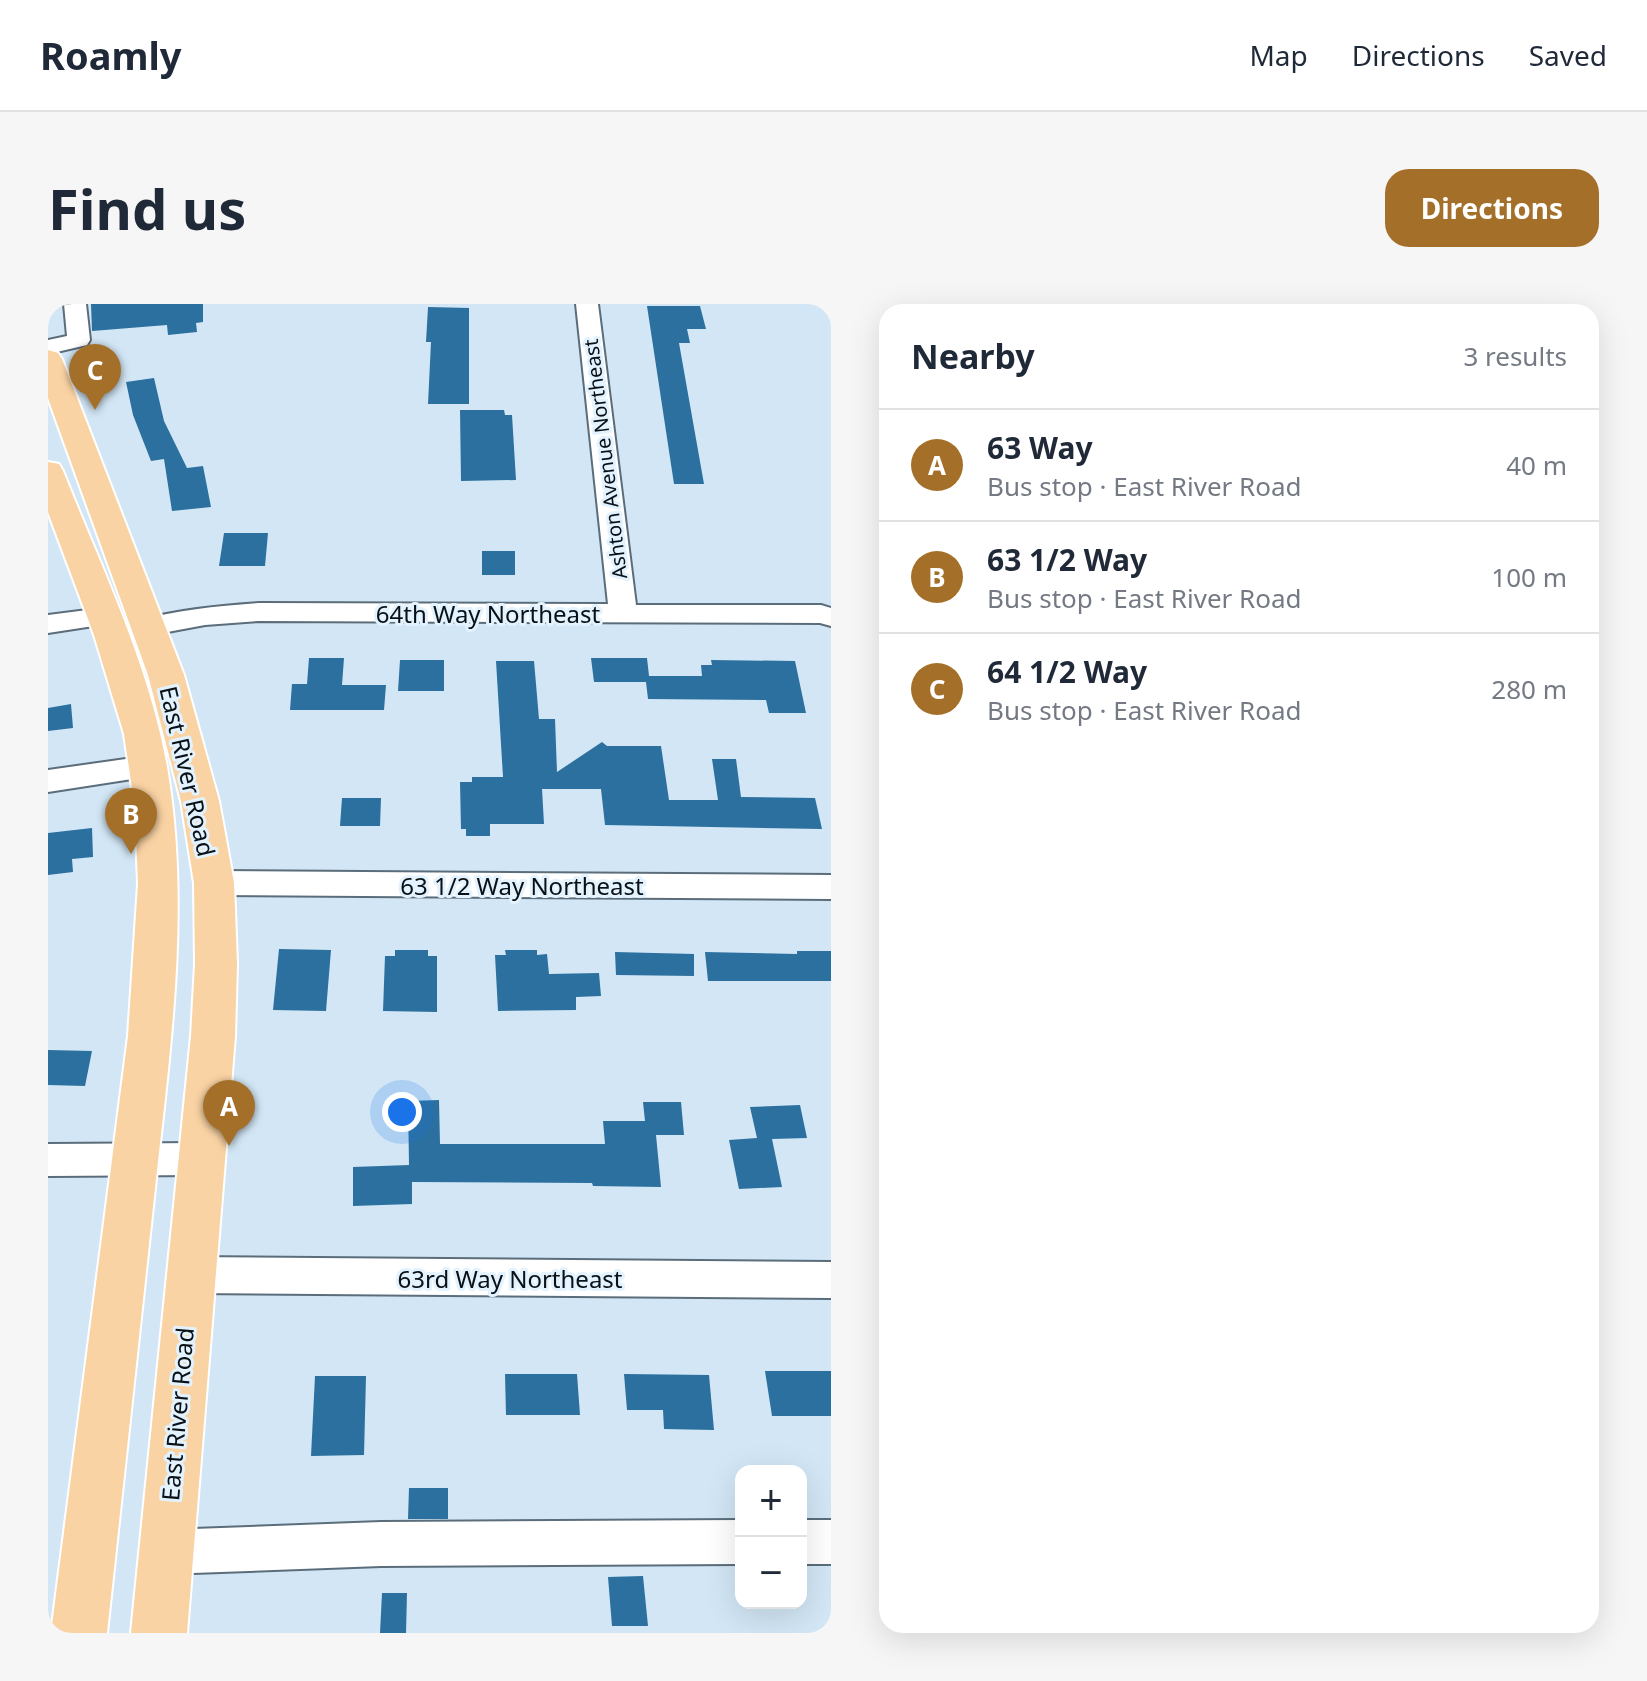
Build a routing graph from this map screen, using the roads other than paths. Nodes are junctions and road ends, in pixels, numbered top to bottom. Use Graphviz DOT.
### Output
graph roads {
  1 [pos="75,304"];
  2 [pos="587,304"];
  3 [pos="48,347"];
  4 [pos="48,359"];
  5 [pos="48,471"];
  6 [pos="56,514"];
  7 [pos="623,614"];
  8 [pos="103,617"];
  9 [pos="831,617"];
  10 [pos="48,624"];
  11 [pos="146,627"];
  12 [pos="147,767"];
  13 [pos="48,781"];
  14 [pos="214,883"];
  15 [pos="831,887"];
  16 [pos="201,1159"];
  17 [pos="48,1160"];
  18 [pos="135,1160"];
  19 [pos="189,1275"];
  20 [pos="831,1280"];
  21 [pos="735,1542"];
  22 [pos="807,1542"];
  23 [pos="831,1542"];
  24 [pos="165,1552"];
  25 [pos="79,1633"];
  26 [pos="159,1633"];
  1 -- 3 [label="street"];
  2 -- 7 [label="street, Ashton Avenue Northeast"];
  4 -- 11 [label="main road, East River Road"];
  5 -- 6 [label="main road, East River Road"];
  6 -- 8 [label="main road, East River Road"];
  7 -- 9 [label="street, 64th Way Northeast"];
  7 -- 11 [label="street, 64th Way Northeast"];
  8 -- 10 [label="street"];
  8 -- 12 [label="main road, East River Road"];
  11 -- 14 [label="main road, East River Road"];
  12 -- 13 [label="street"];
  12 -- 18 [label="main road, East River Road"];
  14 -- 15 [label="street, 63 1/2 Way Northeast"];
  14 -- 16 [label="main road, East River Road"];
  16 -- 18 [label="street"];
  16 -- 19 [label="main road, East River Road"];
  17 -- 18 [label="street"];
  18 -- 25 [label="main road, East River Road"];
  19 -- 20 [label="street, 63rd Way Northeast"];
  19 -- 24 [label="main road, East River Road"];
  21 -- 24 [label="street"];
  22 -- 23 [label="street"];
  24 -- 26 [label="main road, East River Road"];
}
